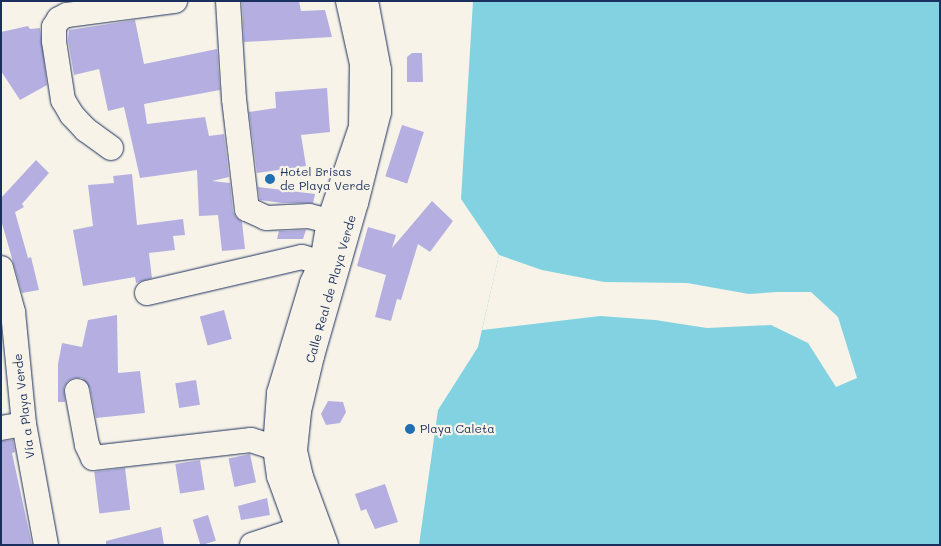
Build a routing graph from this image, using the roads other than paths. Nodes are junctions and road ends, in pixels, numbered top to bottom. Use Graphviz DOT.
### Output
graph roads {
  1 [pos="175,1"];
  2 [pos="228,1"];
  3 [pos="348,1"];
  4 [pos="366,1"];
  5 [pos="111,148"];
  6 [pos="329,221"];
  7 [pos="329,265"];
  8 [pos="1,268"];
  9 [pos="147,293"];
  10 [pos="77,391"];
  11 [pos="13,426"];
  12 [pos="285,449"];
  13 [pos="300,537"];
  14 [pos="46,545"];
  15 [pos="252,545"];
  16 [pos="326,545"];
  1 -- 5 [label="street"];
  2 -- 6 [label="street"];
  3 -- 6 [label="street, Calle Real de Playa Verde"];
  4 -- 7 [label="street, Calle Real de Playa Verde"];
  6 -- 7 [label="street, Calle Real de Playa Verde"];
  7 -- 9 [label="street"];
  7 -- 12 [label="street, Calle Real de Playa Verde"];
  8 -- 11 [label="street, Vía a Playa Verde"];
  10 -- 12 [label="street"];
  11 -- 14 [label="street, Vía a Playa Verde"];
  12 -- 13 [label="street, Calle Real de Playa Verde"];
  12 -- 16 [label="street, Calle Real de Playa Verde"];
  13 -- 15 [label="street"];
}
